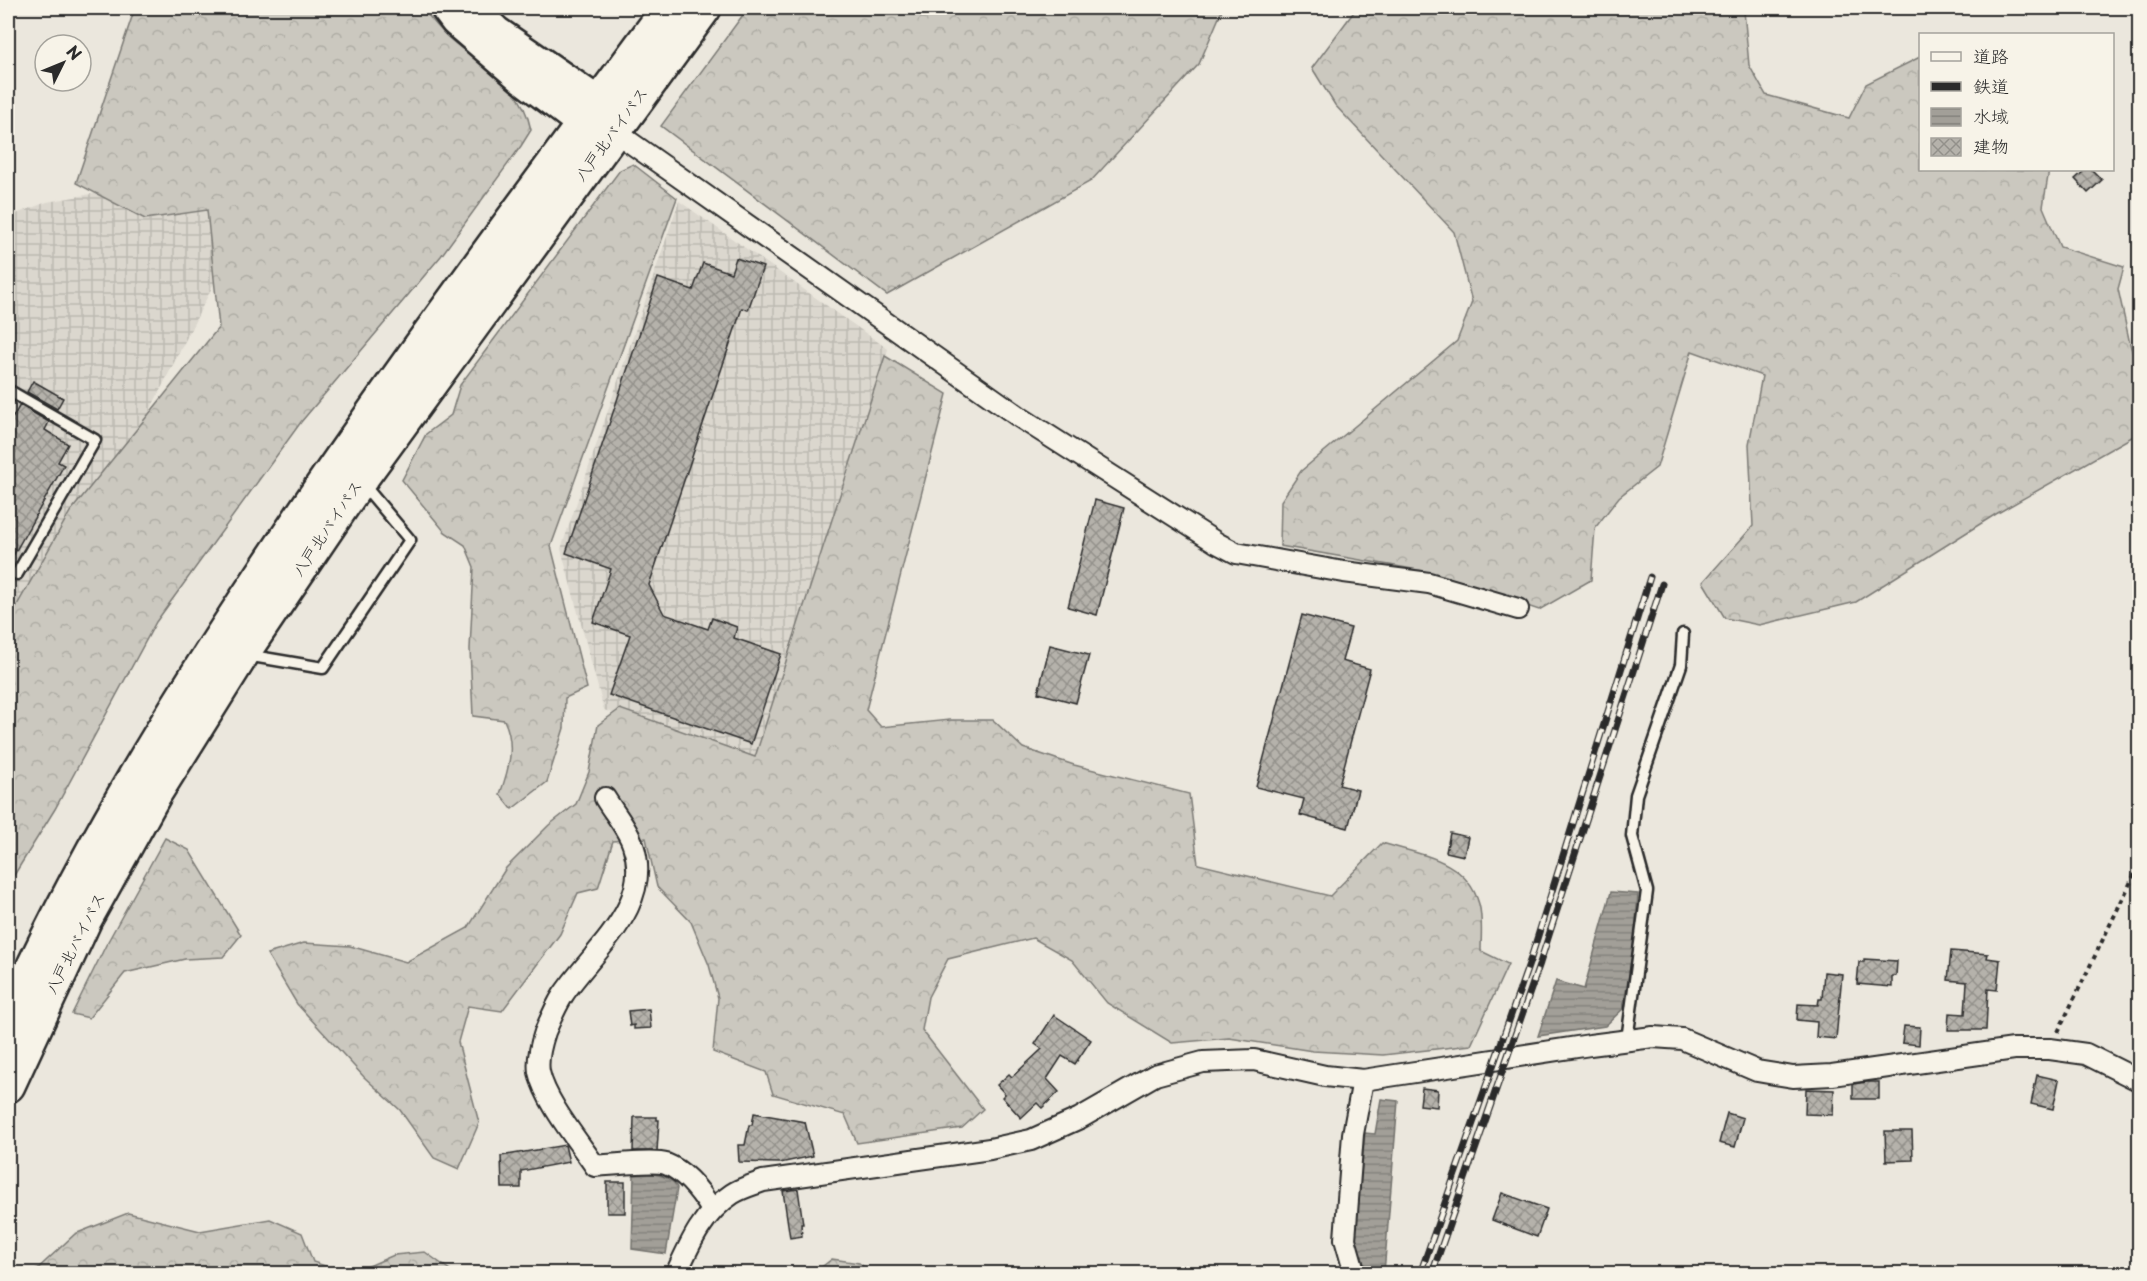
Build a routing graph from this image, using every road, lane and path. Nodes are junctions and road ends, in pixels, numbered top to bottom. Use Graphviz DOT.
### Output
graph roads {
  1 [pos="448,8"];
  2 [pos="469,8"];
  3 [pos="669,8"];
  4 [pos="704,8"];
  5 [pos="598,119"];
  6 [pos="8,390"];
  7 [pos="359,481"];
  8 [pos="17,574"];
  9 [pos="1518,609"];
  10 [pos="1683,634"];
  11 [pos="242,654"];
  12 [pos="605,798"];
  13 [pos="2139,863"];
  14 [pos="8,1022"];
  15 [pos="1627,1040"];
  16 [pos="2050,1049"];
  17 [pos="1363,1080"];
  18 [pos="2139,1081"];
  19 [pos="8,1085"];
  20 [pos="712,1210"];
  21 [pos="676,1274"];
  22 [pos="1355,1274"];
  1 -- 5 [label="highway"];
  2 -- 5 [label="highway"];
  3 -- 5 [label="highway, 八戸北バイパス"];
  4 -- 5 [label="highway, 八戸北バイパス"];
  5 -- 7 [label="highway, 八戸北バイパス"];
  5 -- 9 [label="street"];
  5 -- 14 [label="highway, 八戸北バイパス"];
  6 -- 8 [label="lane"];
  7 -- 11 [label="highway, 八戸北バイパス"];
  7 -- 11 [label="lane"];
  10 -- 15 [label="lane"];
  11 -- 19 [label="highway, 八戸北バイパス"];
  12 -- 20 [label="street"];
  13 -- 16 [label="path"];
  15 -- 16 [label="street"];
  15 -- 17 [label="street"];
  16 -- 18 [label="street"];
  17 -- 20 [label="street"];
  17 -- 22 [label="street"];
  20 -- 21 [label="street"];
}
